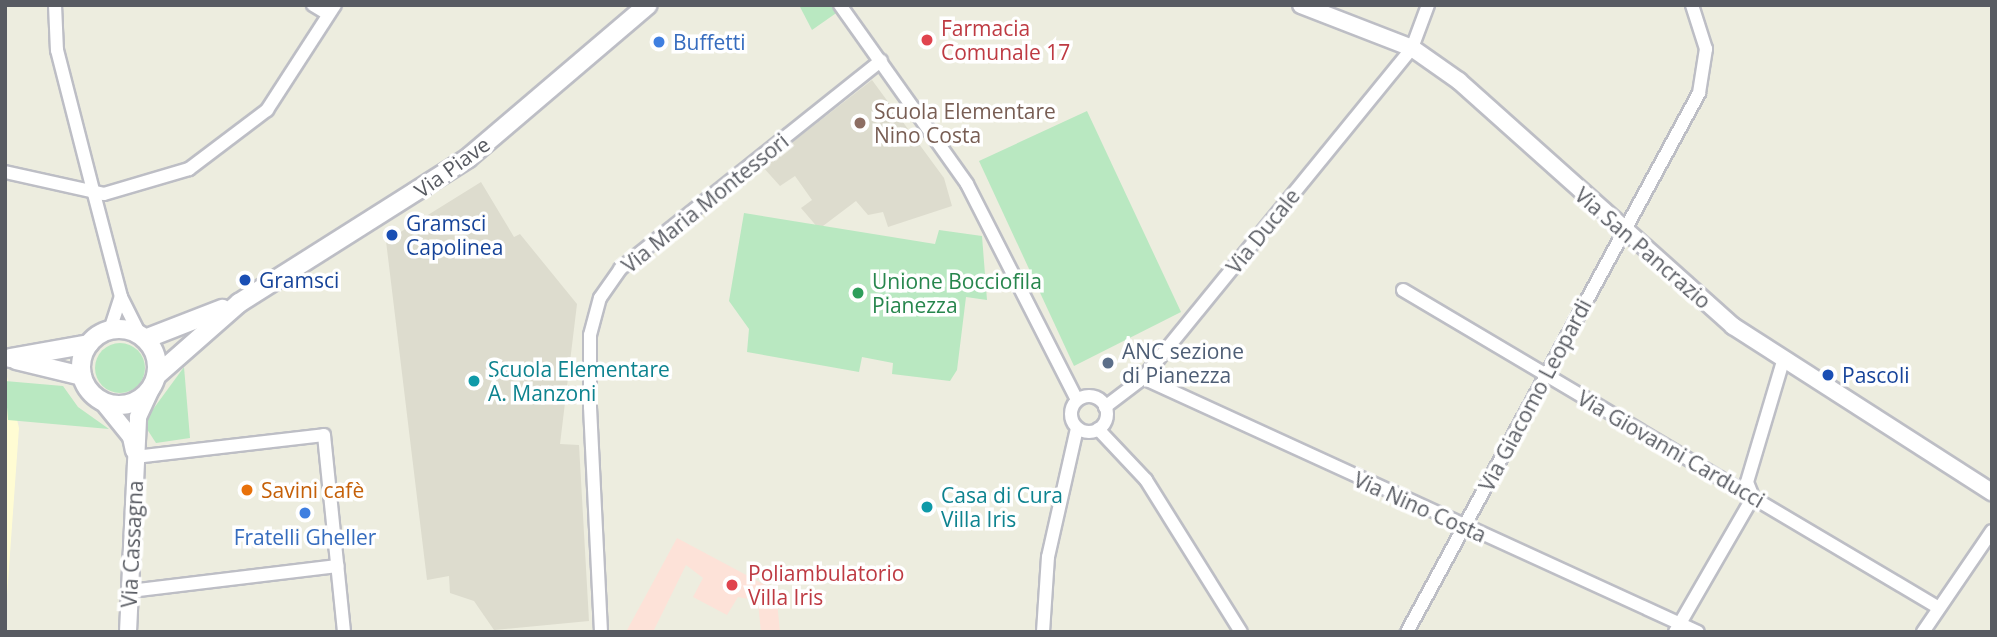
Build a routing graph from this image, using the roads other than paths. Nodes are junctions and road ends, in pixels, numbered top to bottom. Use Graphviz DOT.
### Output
graph roads {
  1 [pos="55,5"];
  2 [pos="313,5"];
  3 [pos="648,5"];
  4 [pos="840,5"];
  5 [pos="1300,5"];
  6 [pos="1428,5"];
  7 [pos="1692,5"];
  8 [pos="331,10"];
  9 [pos="1412,48"];
  10 [pos="881,61"];
  11 [pos="5,172"];
  12 [pos="93,190"];
  13 [pos="1623,233"];
  14 [pos="1403,290"];
  15 [pos="121,297"];
  16 [pos="239,303"];
  17 [pos="110,330"];
  18 [pos="142,337"];
  19 [pos="89,344"];
  20 [pos="8,358"];
  21 [pos="1784,358"];
  22 [pos="1544,375"];
  23 [pos="82,376"];
  24 [pos="1143,379"];
  25 [pos="153,382"];
  26 [pos="1077,400"];
  27 [pos="102,401"];
  28 [pos="1105,407"];
  29 [pos="1077,428"];
  30 [pos="1098,429"];
  31 [pos="135,457"];
  32 [pos="1992,492"];
  33 [pos="1754,497"];
  34 [pos="1464,527"];
  35 [pos="1992,531"];
  36 [pos="337,566"];
  37 [pos="130,591"];
  38 [pos="1939,608"];
  39 [pos="1677,628"];
  40 [pos="128,632"];
  41 [pos="344,632"];
  42 [pos="601,632"];
  43 [pos="1044,632"];
  44 [pos="1241,632"];
  45 [pos="1407,632"];
  46 [pos="1698,632"];
  47 [pos="1923,632"];
  1 -- 12 [label="street"];
  2 -- 8 [label="street"];
  3 -- 16 [label="main road, Via Piave"];
  4 -- 10 [label="street"];
  5 -- 9 [label="street, Via San Pancrazio"];
  6 -- 9 [label="street, Via Ducale"];
  7 -- 13 [label="street, Via Giacomo Leopardi"];
  8 -- 12 [label="street"];
  9 -- 13 [label="street, Via San Pancrazio"];
  9 -- 24 [label="street, Via Ducale"];
  10 -- 26 [label="street"];
  10 -- 42 [label="street, Via Maria Montessori"];
  11 -- 12 [label="street"];
  12 -- 15 [label="street"];
  13 -- 21 [label="street, Via San Pancrazio"];
  13 -- 22 [label="street, Via Giacomo Leopardi"];
  14 -- 22 [label="street, Via Giovanni Carducci"];
  15 -- 17 [label="street"];
  15 -- 18 [label="street"];
  16 -- 18 [label="main road, Via Piave"];
  16 -- 25 [label="main road, Via Piave"];
  17 -- 18 [label="main road"];
  17 -- 19 [label="main road"];
  18 -- 25 [label="main road"];
  19 -- 20 [label="main road"];
  19 -- 23 [label="main road"];
  20 -- 23 [label="main road"];
  21 -- 32 [label="street, Via San Pancrazio"];
  21 -- 33 [label="street"];
  22 -- 33 [label="street, Via Giovanni Carducci"];
  22 -- 34 [label="street, Via Giacomo Leopardi"];
  23 -- 27 [label="main road"];
  24 -- 28 [label="street, Via Ducale"];
  24 -- 34 [label="street, Via Nino Costa"];
  25 -- 27 [label="main road"];
  25 -- 31 [label="street, Via Cassagna"];
  26 -- 28 [label="street"];
  26 -- 29 [label="street"];
  27 -- 31 [label="street, Via Cassagna"];
  28 -- 30 [label="street"];
  29 -- 30 [label="street"];
  29 -- 43 [label="street"];
  30 -- 44 [label="street"];
  31 -- 36 [label="street"];
  31 -- 37 [label="street, Via Cassagna"];
  33 -- 38 [label="street, Via Giovanni Carducci"];
  33 -- 39 [label="street"];
  34 -- 39 [label="street, Via Nino Costa"];
  34 -- 45 [label="street, Via Giacomo Leopardi"];
  35 -- 38 [label="street"];
  36 -- 37 [label="street"];
  36 -- 41 [label="street"];
  37 -- 40 [label="street, Via Cassagna"];
  38 -- 47 [label="street"];
  39 -- 46 [label="street, Via Nino Costa"];
}
